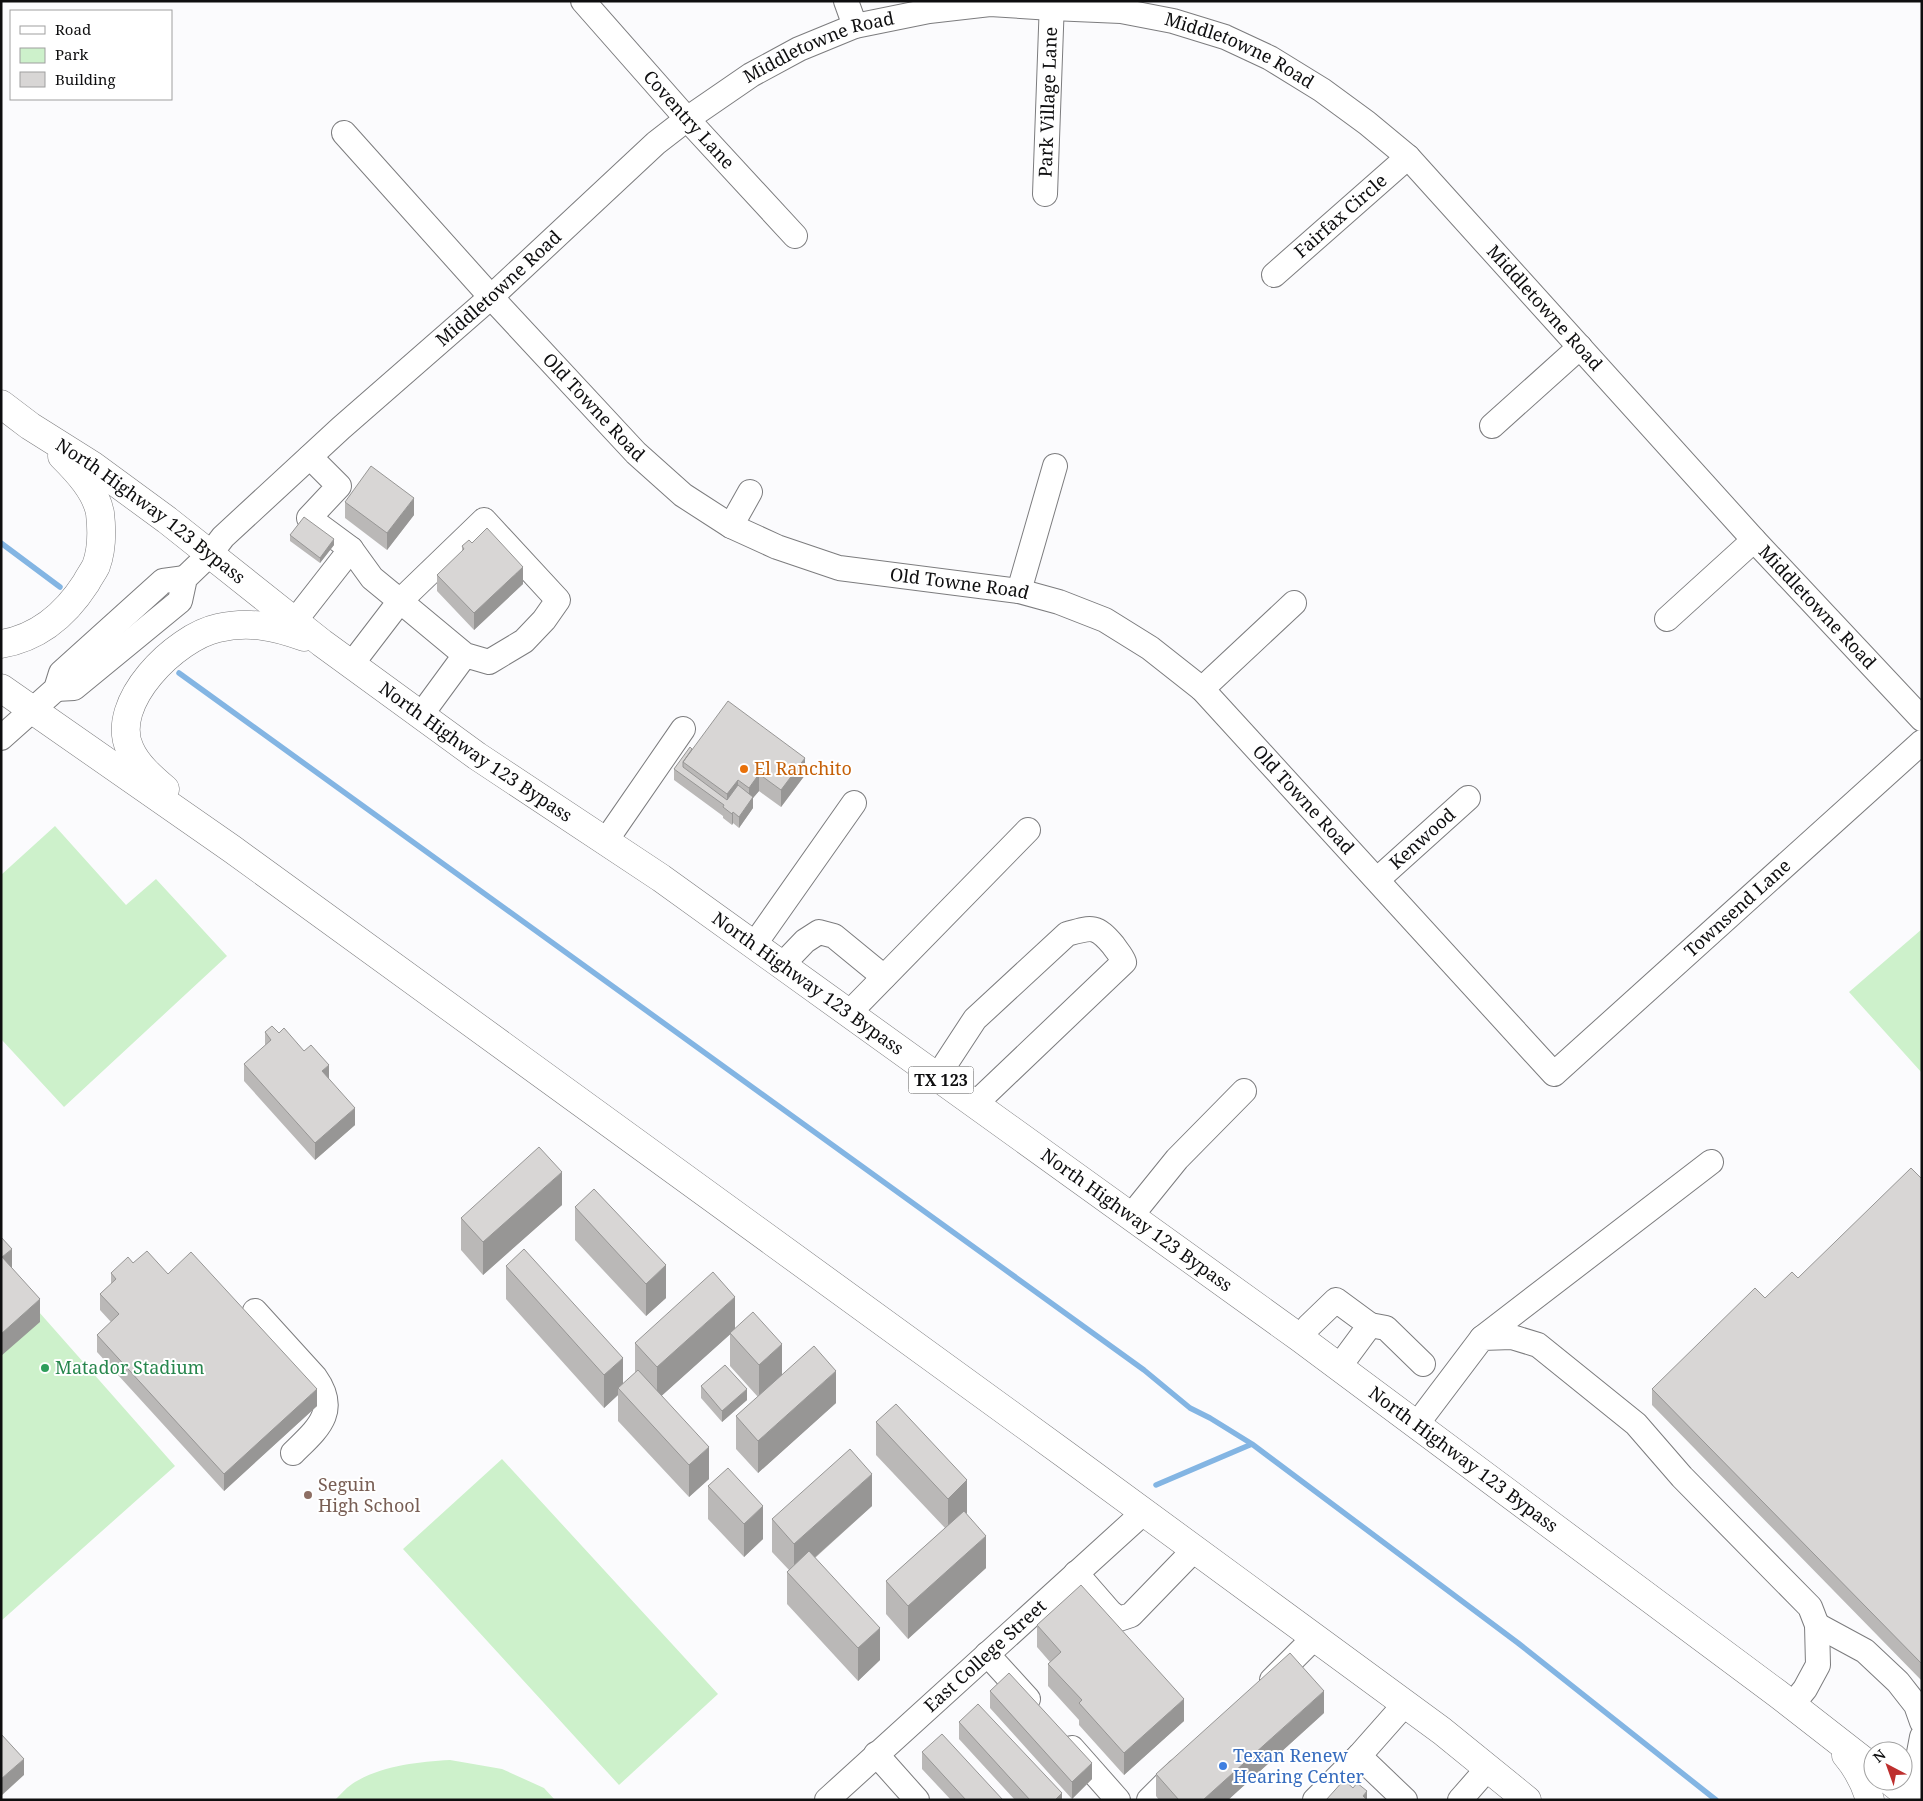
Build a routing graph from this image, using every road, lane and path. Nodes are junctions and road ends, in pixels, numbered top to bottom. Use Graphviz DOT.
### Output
graph roads {
  1 [pos="583,1"];
  2 [pos="846,1"];
  3 [pos="1052,5"];
  4 [pos="855,26"];
  5 [pos="687,119"];
  6 [pos="344,133"];
  7 [pos="1408,157"];
  8 [pos="1045,194"];
  9 [pos="795,236"];
  10 [pos="1274,275"];
  11 [pos="491,297"];
  12 [pos="1580,346"];
  13 [pos="1,404"];
  14 [pos="30,426"];
  15 [pos="1492,426"];
  16 [pos="310,457"];
  17 [pos="1055,466"];
  18 [pos="750,492"];
  19 [pos="731,526"];
  20 [pos="1754,540"];
  21 [pos="350,548"];
  22 [pos="210,554"];
  23 [pos="1019,591"];
  24 [pos="400,601"];
  25 [pos="1294,603"];
  26 [pos="1666,619"];
  27 [pos="294,622"];
  28 [pos="322,643"];
  29 [pos="1,644"];
  30 [pos="466,655"];
  31 [pos="352,665"];
  32 [pos="1,688"];
  33 [pos="1202,689"];
  34 [pos="32,710"];
  35 [pos="421,715"];
  36 [pos="1922,719"];
  37 [pos="683,729"];
  38 [pos="1,738"];
  39 [pos="1922,742"];
  40 [pos="1468,798"];
  41 [pos="854,803"];
  42 [pos="1028,830"];
  43 [pos="605,842"];
  44 [pos="232,849"];
  45 [pos="1378,879"];
  46 [pos="754,945"];
  47 [pos="782,965"];
  48 [pos="884,977"];
  49 [pos="849,1013"];
  50 [pos="1554,1074"];
  51 [pos="937,1077"];
  52 [pos="1244,1091"];
  53 [pos="975,1104"];
  54 [pos="1711,1162"];
  55 [pos="1131,1216"];
  56 [pos="254,1311"];
  57 [pos="1370,1325"];
  58 [pos="1300,1338"];
  59 [pos="1482,1338"];
  60 [pos="1423,1364"];
  61 [pos="1339,1367"];
  62 [pos="1418,1424"];
  63 [pos="293,1452"];
  64 [pos="1143,1513"];
  65 [pos="1194,1550"];
  66 [pos="1076,1573"];
  67 [pos="1817,1625"];
  68 [pos="1314,1638"];
  69 [pos="987,1654"];
  70 [pos="1254,1696"];
  71 [pos="1405,1704"];
  72 [pos="1792,1705"];
  73 [pos="1039,1712"];
  74 [pos="1922,1722"];
  75 [pos="1826,1732"];
  76 [pos="1059,1734"];
  77 [pos="1922,1737"];
  78 [pos="876,1754"];
  79 [pos="1359,1756"];
  80 [pos="1191,1758"];
  81 [pos="1863,1760"];
  82 [pos="1488,1768"];
  83 [pos="1904,1792"];
  84 [pos="827,1800"];
  85 [pos="917,1800"];
  86 [pos="1118,1800"];
  87 [pos="1149,1800"];
  88 [pos="1315,1800"];
  89 [pos="1405,1800"];
  90 [pos="1460,1800"];
  91 [pos="1527,1800"];
  92 [pos="1870,1800"];
  1 -- 5 [label="street, Coventry Lane"];
  2 -- 4 [label="street"];
  3 -- 4 [label="street, Middletowne Road"];
  3 -- 7 [label="street, Middletowne Road"];
  3 -- 8 [label="street, Park Village Lane"];
  4 -- 5 [label="street, Middletowne Road"];
  5 -- 9 [label="street, Coventry Lane"];
  5 -- 11 [label="street, Middletowne Road"];
  6 -- 11 [label="street, Old Towne Road"];
  7 -- 10 [label="street, Fairfax Circle"];
  7 -- 12 [label="street, Middletowne Road"];
  11 -- 16 [label="street, Middletowne Road"];
  11 -- 19 [label="street, Old Towne Road"];
  12 -- 15 [label="street"];
  12 -- 20 [label="street, Middletowne Road"];
  13 -- 14 [label="main road, North Highway 123 Bypass / TX 123"];
  14 -- 22 [label="main road, North Highway 123 Bypass / TX 123"];
  14 -- 29 [label="main road"];
  16 -- 21 [label="street"];
  16 -- 22 [label="street, Middletowne Road"];
  17 -- 23 [label="street"];
  18 -- 19 [label="street"];
  19 -- 23 [label="street, Old Towne Road"];
  20 -- 26 [label="street"];
  20 -- 36 [label="street, Middletowne Road"];
  21 -- 24 [label="street"];
  21 -- 27 [label="street"];
  22 -- 27 [label="main road, North Highway 123 Bypass / TX 123"];
  22 -- 34 [label="street, Middletowne Road"];
  23 -- 33 [label="street, Old Towne Road"];
  24 -- 30 [label="street"];
  24 -- 30 [label="street"];
  24 -- 31 [label="street"];
  25 -- 33 [label="street"];
  27 -- 28 [label="main road, North Highway 123 Bypass / TX 123"];
  28 -- 31 [label="main road, North Highway 123 Bypass / TX 123"];
  28 -- 44 [label="main road"];
  30 -- 35 [label="street"];
  31 -- 35 [label="main road, North Highway 123 Bypass / TX 123"];
  32 -- 34 [label="main road"];
  33 -- 45 [label="street, Old Towne Road"];
  34 -- 38 [label="street"];
  34 -- 44 [label="main road"];
  35 -- 43 [label="main road, North Highway 123 Bypass / TX 123"];
  37 -- 43 [label="street"];
  39 -- 50 [label="street, Townsend Lane"];
  40 -- 45 [label="street, Kenwood"];
  41 -- 46 [label="street"];
  42 -- 48 [label="street"];
  43 -- 46 [label="main road, North Highway 123 Bypass / TX 123"];
  44 -- 64 [label="main road"];
  45 -- 50 [label="street, Old Towne Road"];
  46 -- 47 [label="main road, North Highway 123 Bypass / TX 123"];
  47 -- 48 [label="street"];
  47 -- 49 [label="main road, North Highway 123 Bypass / TX 123"];
  48 -- 49 [label="street"];
  49 -- 51 [label="main road, North Highway 123 Bypass / TX 123"];
  51 -- 53 [label="main road, North Highway 123 Bypass / TX 123"];
  51 -- 53 [label="street"];
  52 -- 55 [label="street"];
  53 -- 55 [label="main road, North Highway 123 Bypass / TX 123"];
  54 -- 59 [label="street"];
  55 -- 58 [label="main road, North Highway 123 Bypass / TX 123"];
  56 -- 63 [label="street"];
  57 -- 58 [label="street"];
  57 -- 60 [label="street"];
  57 -- 61 [label="street"];
  58 -- 61 [label="main road, North Highway 123 Bypass / TX 123"];
  59 -- 62 [label="street"];
  59 -- 67 [label="street"];
  61 -- 62 [label="main road, North Highway 123 Bypass / TX 123"];
  62 -- 72 [label="main road, North Highway 123 Bypass / TX 123"];
  64 -- 65 [label="main road"];
  64 -- 66 [label="street, East College Street"];
  65 -- 66 [label="street"];
  65 -- 68 [label="main road"];
  66 -- 69 [label="street, East College Street"];
  67 -- 72 [label="street"];
  67 -- 74 [label="street"];
  68 -- 70 [label="street"];
  68 -- 71 [label="main road"];
  69 -- 73 [label="street"];
  69 -- 78 [label="street, East College Street"];
  71 -- 79 [label="street"];
  71 -- 82 [label="main road"];
  72 -- 75 [label="main road, North Highway 123 Bypass / TX 123"];
  75 -- 81 [label="main road, North Highway 123 Bypass / TX 123"];
  75 -- 92 [label="main road"];
  76 -- 86 [label="street"];
  77 -- 83 [label="street"];
  78 -- 84 [label="street, East College Street"];
  78 -- 85 [label="street"];
  79 -- 88 [label="street"];
  79 -- 89 [label="street"];
  80 -- 87 [label="street"];
  82 -- 90 [label="street"];
  82 -- 91 [label="main road"];
}
